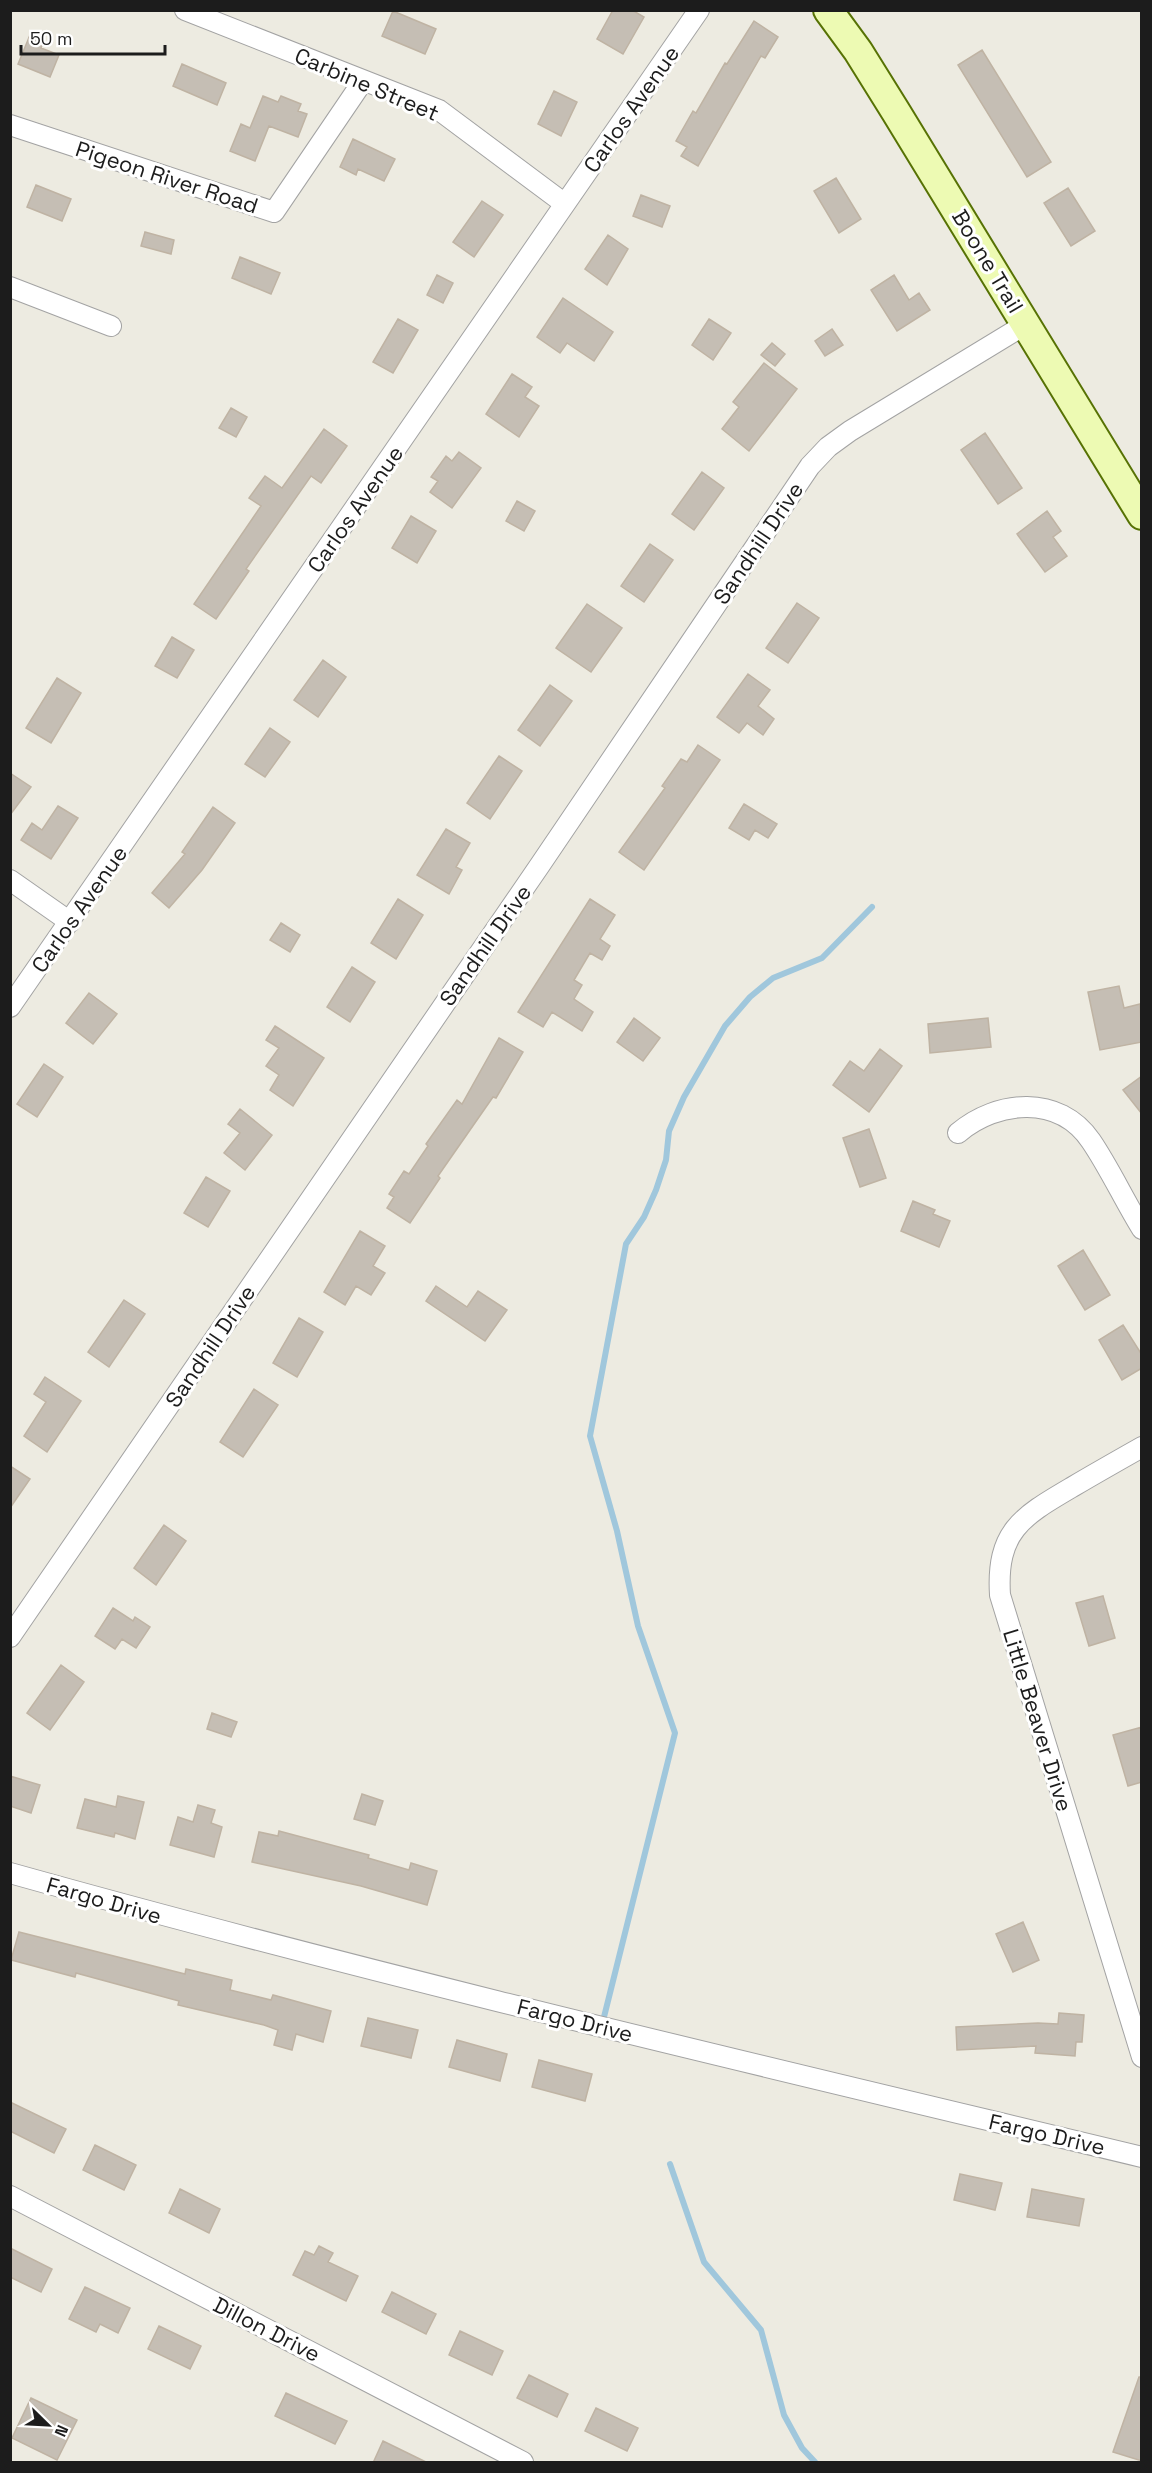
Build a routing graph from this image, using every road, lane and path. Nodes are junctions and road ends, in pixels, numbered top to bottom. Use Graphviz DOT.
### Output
graph roads {
  1 [pos="185,10"];
  2 [pos="699,10"];
  3 [pos="828,10"];
  4 [pos="363,81"];
  5 [pos="10,125"];
  6 [pos="565,204"];
  7 [pos="10,287"];
  8 [pos="1026,324"];
  9 [pos="111,326"];
  10 [pos="1142,516"];
  11 [pos="10,880"];
  12 [pos="70,922"];
  13 [pos="10,1007"];
  14 [pos="958,1133"];
  15 [pos="1142,1229"];
  16 [pos="1142,1447"];
  17 [pos="10,1637"];
  18 [pos="10,1873"];
  19 [pos="1142,2057"];
  20 [pos="1142,2157"];
  21 [pos="10,2196"];
  22 [pos="523,2463"];
  1 -- 4 [label="street, Carbine Street"];
  2 -- 6 [label="street, Carlos Avenue"];
  3 -- 8 [label="street, Boone Trail"];
  4 -- 5 [label="street, Pigeon River Road"];
  4 -- 6 [label="street, Carbine Street"];
  6 -- 12 [label="street, Carlos Avenue"];
  7 -- 9 [label="street"];
  8 -- 10 [label="street, Boone Trail"];
  8 -- 17 [label="street, Sandhill Drive"];
  11 -- 12 [label="street"];
  12 -- 13 [label="street, Carlos Avenue"];
  14 -- 15 [label="street"];
  16 -- 19 [label="street, Little Beaver Drive"];
  18 -- 20 [label="street, Fargo Drive"];
  21 -- 22 [label="street, Dillon Drive"];
}
